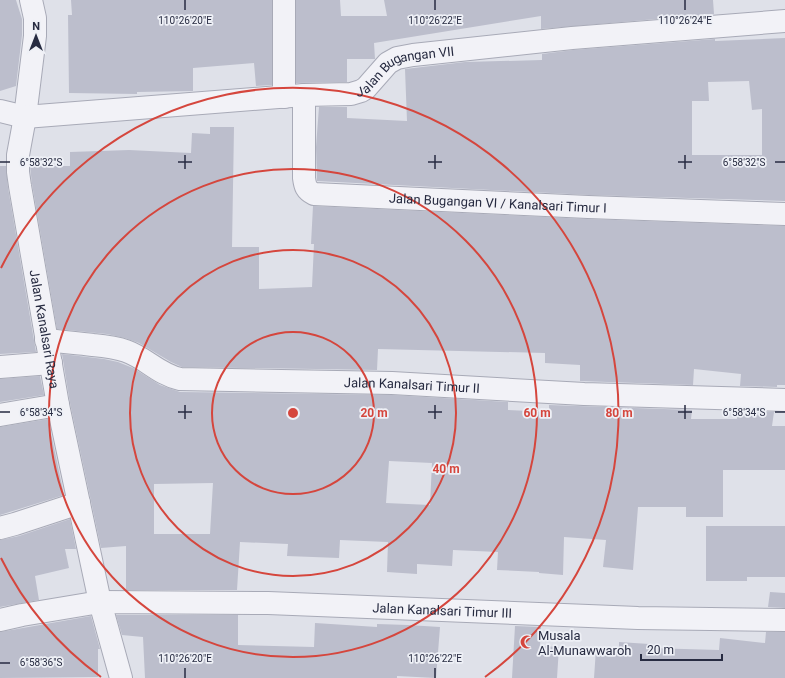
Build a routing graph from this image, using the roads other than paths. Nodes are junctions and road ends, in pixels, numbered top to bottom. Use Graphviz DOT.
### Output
graph roads {
  1 [pos="32,0"];
  2 [pos="284,0"];
  3 [pos="785,21"];
  4 [pos="294,96"];
  5 [pos="0,111"];
  6 [pos="25,116"];
  7 [pos="785,214"];
  8 [pos="46,340"];
  9 [pos="51,363"];
  10 [pos="0,367"];
  11 [pos="785,400"];
  12 [pos="58,405"];
  13 [pos="0,415"];
  14 [pos="79,503"];
  15 [pos="0,528"];
  16 [pos="100,602"];
  17 [pos="0,620"];
  18 [pos="785,620"];
  19 [pos="121,678"];
  1 -- 6 [label="street, Jalan Kanalsari Raya"];
  2 -- 4 [label="street, Jalan Bugangan VI / Kanalsari Timur I"];
  3 -- 4 [label="street, Jalan Bugangan VII"];
  4 -- 6 [label="street, Jalan Bugangan VII"];
  4 -- 7 [label="street, Jalan Bugangan VI / Kanalsari Timur I"];
  5 -- 6 [label="street, Jalan Bugangan VII"];
  6 -- 8 [label="street, Jalan Kanalsari Raya"];
  8 -- 9 [label="street, Jalan Kanalsari Raya"];
  8 -- 11 [label="street, Jalan Kanalsari Timur II"];
  9 -- 10 [label="street"];
  9 -- 12 [label="street, Jalan Kanalsari Raya"];
  12 -- 13 [label="street"];
  12 -- 14 [label="street, Jalan Kanalsari Raya"];
  14 -- 15 [label="street"];
  14 -- 16 [label="street, Jalan Kanalsari Raya"];
  16 -- 17 [label="street, Jalan Kanalsari Timur III"];
  16 -- 18 [label="street, Jalan Kanalsari Timur III"];
  16 -- 19 [label="street, Jalan Kanalsari Raya"];
}
